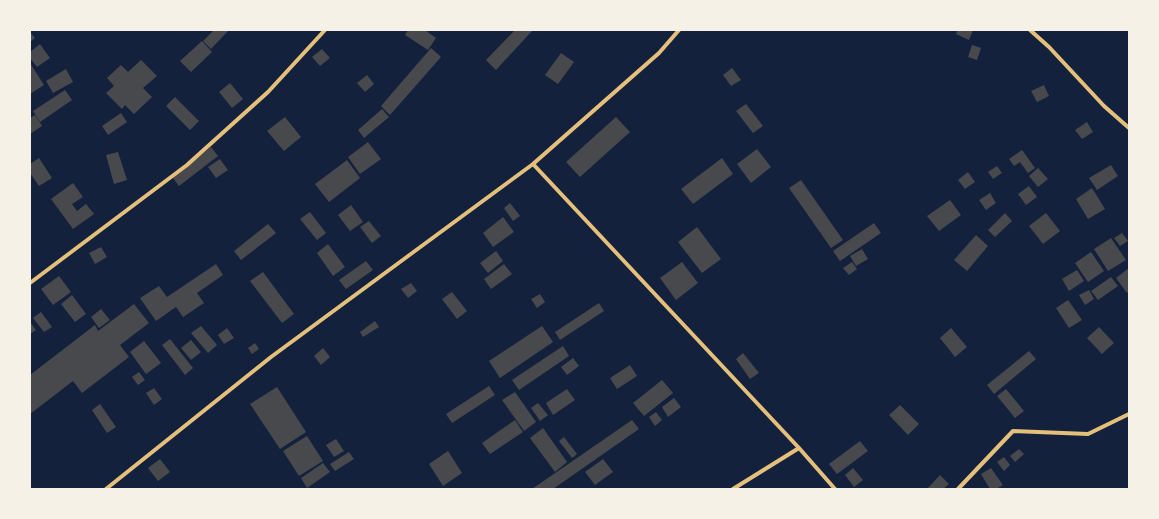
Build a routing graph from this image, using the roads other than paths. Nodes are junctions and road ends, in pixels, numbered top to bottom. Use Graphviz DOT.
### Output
graph roads {
  1 [pos="325,30"];
  2 [pos="679,30"];
  3 [pos="1030,30"];
  4 [pos="1129,128"];
  5 [pos="533,164"];
  6 [pos="30,283"];
  7 [pos="1129,414"];
  8 [pos="799,448"];
  9 [pos="106,489"];
  10 [pos="733,489"];
  11 [pos="835,489"];
  12 [pos="958,489"];
  1 -- 6 [label="street"];
  2 -- 5 [label="street"];
  3 -- 4 [label="street"];
  5 -- 8 [label="street"];
  5 -- 9 [label="street"];
  7 -- 12 [label="street"];
  8 -- 10 [label="street"];
  8 -- 11 [label="street"];
}
